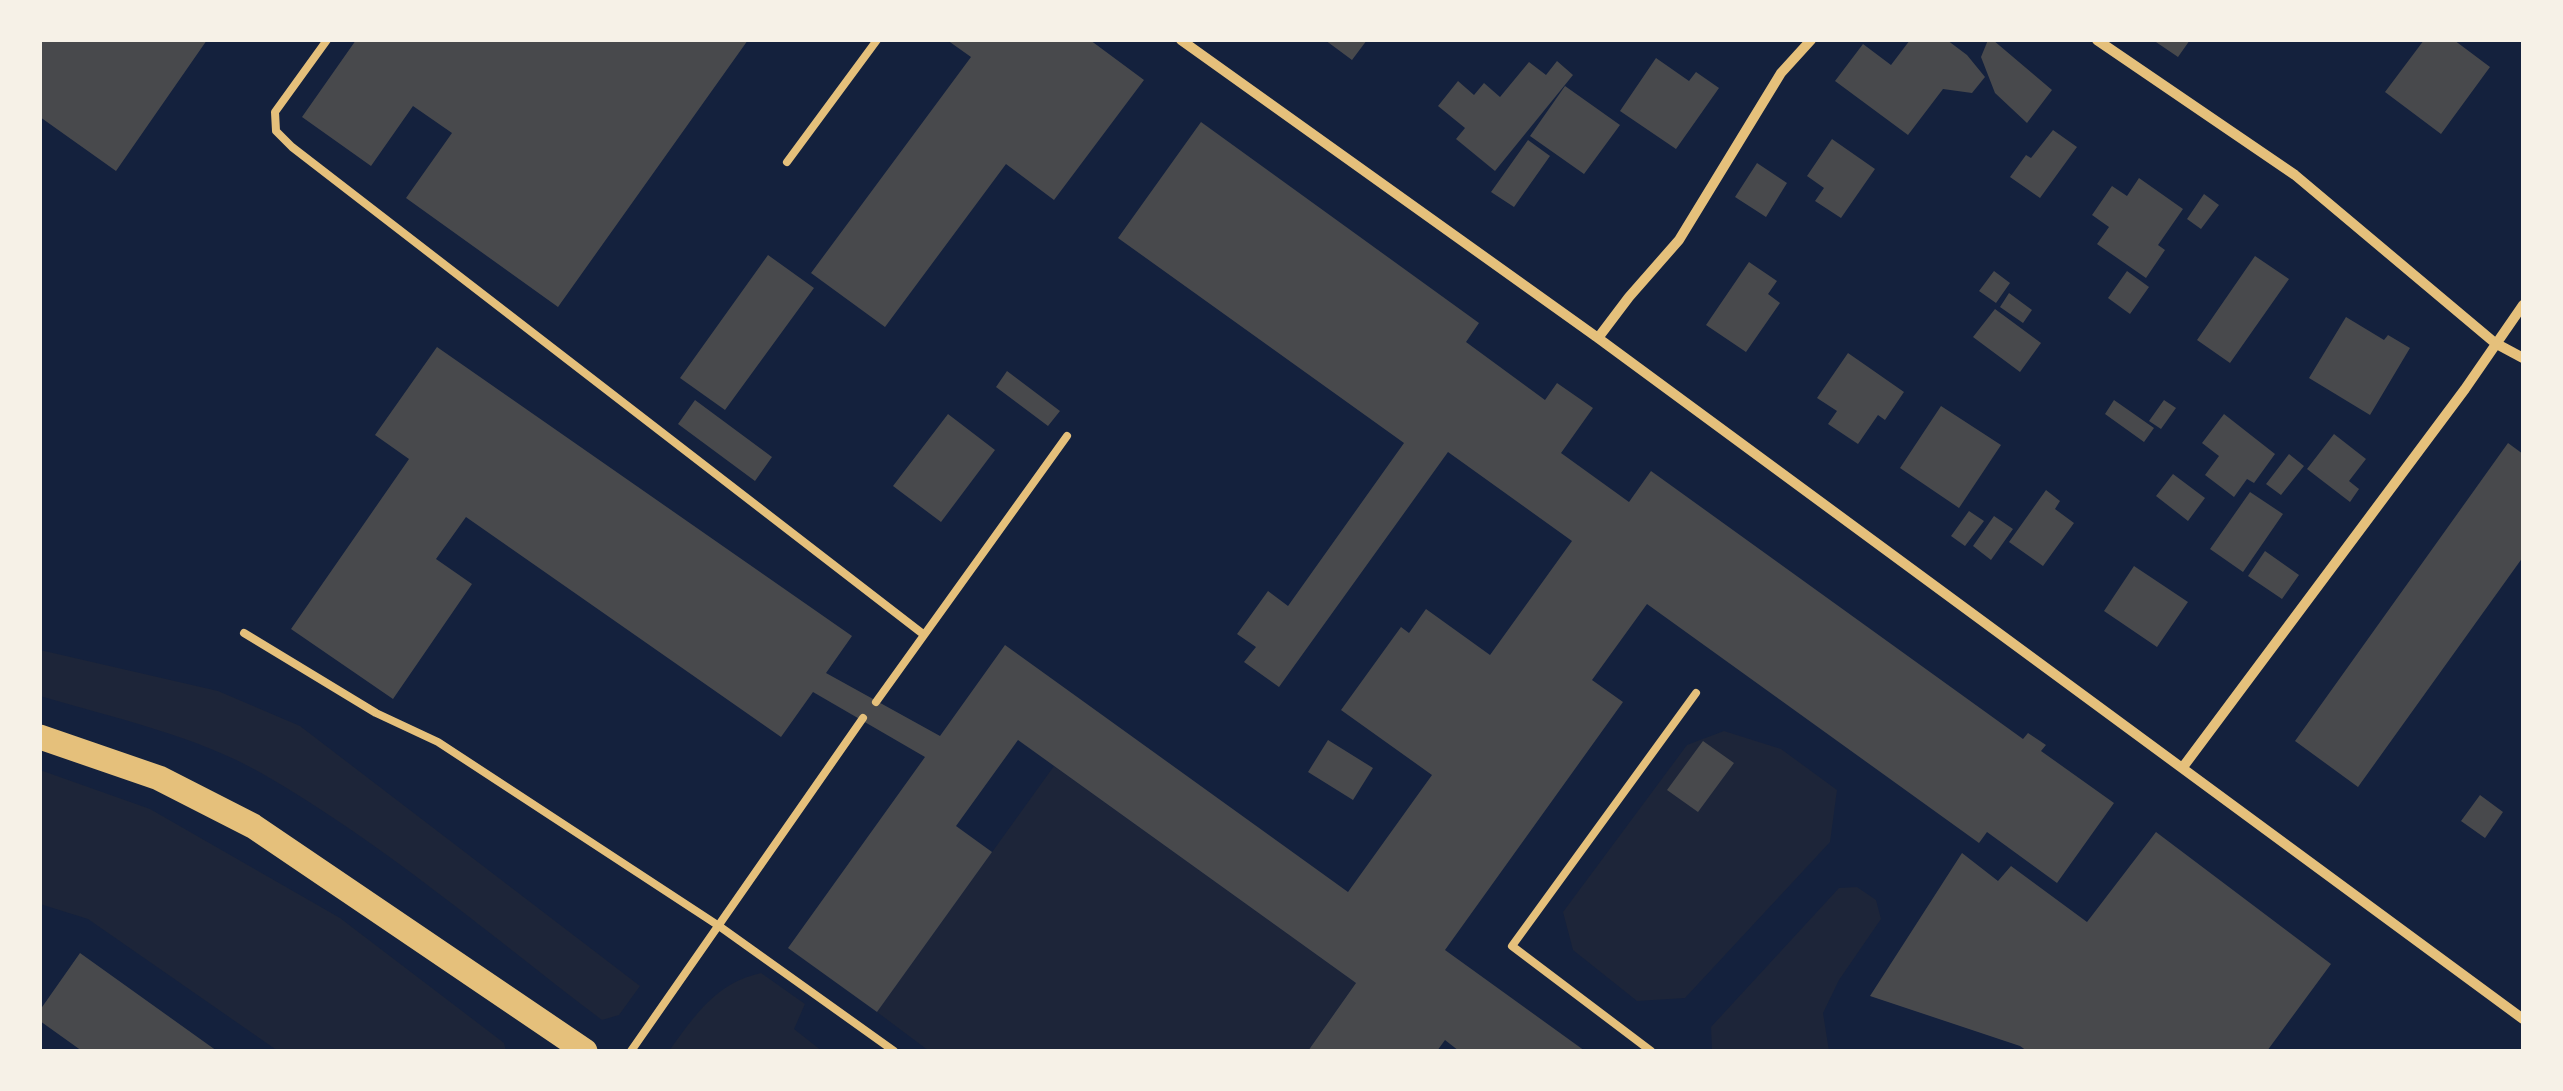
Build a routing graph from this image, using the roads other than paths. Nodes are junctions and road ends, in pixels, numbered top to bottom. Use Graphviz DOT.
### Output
graph roads {
  1 [pos="327,40"];
  2 [pos="877,40"];
  3 [pos="1181,40"];
  4 [pos="1810,40"];
  5 [pos="2097,40"];
  6 [pos="787,162"];
  7 [pos="2523,305"];
  8 [pos="1598,338"];
  9 [pos="2496,342"];
  10 [pos="2523,358"];
  11 [pos="1067,436"];
  12 [pos="244,633"];
  13 [pos="922,634"];
  14 [pos="1696,692"];
  15 [pos="876,702"];
  16 [pos="864,718"];
  17 [pos="40,737"];
  18 [pos="2184,768"];
  19 [pos="719,926"];
  20 [pos="2523,1019"];
  21 [pos="585,1051"];
  22 [pos="631,1051"];
  23 [pos="894,1051"];
  24 [pos="1651,1051"];
  1 -- 13 [label="lane"];
  2 -- 6 [label="lane"];
  3 -- 8 [label="street"];
  4 -- 8 [label="street"];
  5 -- 9 [label="street"];
  7 -- 9 [label="street"];
  8 -- 18 [label="street"];
  9 -- 10 [label="street"];
  9 -- 18 [label="street"];
  11 -- 13 [label="lane"];
  12 -- 19 [label="lane"];
  13 -- 15 [label="lane"];
  14 -- 24 [label="lane"];
  16 -- 19 [label="lane"];
  17 -- 21 [label="main road"];
  18 -- 20 [label="street"];
  19 -- 22 [label="lane"];
  19 -- 23 [label="lane"];
}
